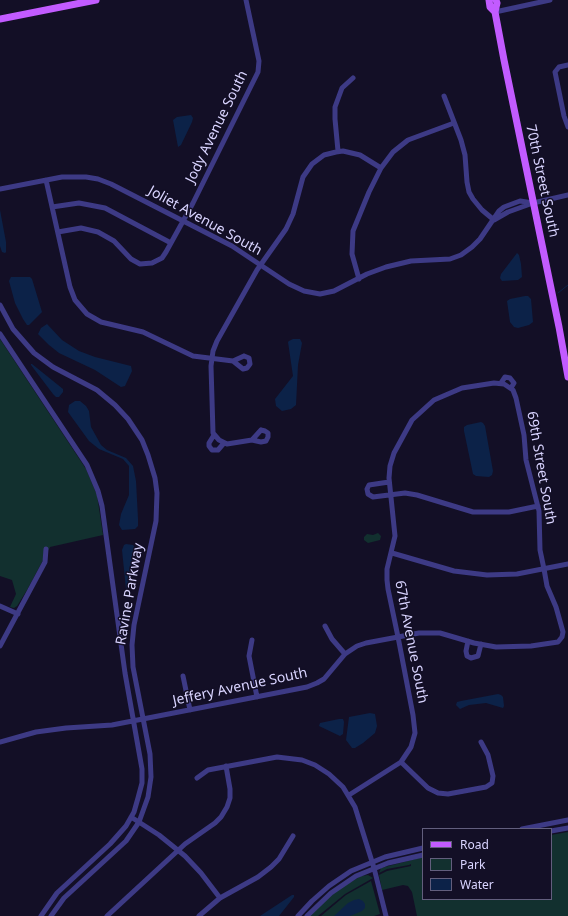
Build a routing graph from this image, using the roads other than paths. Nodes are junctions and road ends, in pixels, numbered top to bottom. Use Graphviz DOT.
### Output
graph roads {
  1 [pos="96,0"];
  2 [pos="246,0"];
  3 [pos="489,0"];
  4 [pos="496,0"];
  5 [pos="550,0"];
  6 [pos="495,12"];
  7 [pos="0,19"];
  8 [pos="568,65"];
  9 [pos="353,78"];
  10 [pos="444,96"];
  11 [pos="454,123"];
  12 [pos="568,127"];
  13 [pos="338,151"];
  14 [pos="381,168"];
  15 [pos="46,180"];
  16 [pos="0,189"];
  17 [pos="568,195"];
  18 [pos="533,203"];
  19 [pos="52,207"];
  20 [pos="494,220"];
  21 [pos="183,222"];
  22 [pos="58,232"];
  23 [pos="171,244"];
  24 [pos="260,265"];
  25 [pos="359,279"];
  26 [pos="0,305"];
  27 [pos="0,334"];
  28 [pos="212,359"];
  29 [pos="233,361"];
  30 [pos="568,378"];
  31 [pos="502,383"];
  32 [pos="511,388"];
  33 [pos="214,435"];
  34 [pos="252,440"];
  35 [pos="224,443"];
  36 [pos="389,482"];
  37 [pos="390,495"];
  38 [pos="538,506"];
  39 [pos="46,549"];
  40 [pos="392,553"];
  41 [pos="568,564"];
  42 [pos="544,569"];
  43 [pos="0,606"];
  44 [pos="18,614"];
  45 [pos="325,626"];
  46 [pos="398,637"];
  47 [pos="562,638"];
  48 [pos="252,640"];
  49 [pos="468,641"];
  50 [pos="481,644"];
  51 [pos="0,646"];
  52 [pos="345,654"];
  53 [pos="183,676"];
  54 [pos="257,697"];
  55 [pos="190,710"];
  56 [pos="143,719"];
  57 [pos="134,721"];
  58 [pos="0,742"];
  59 [pos="481,742"];
  60 [pos="401,762"];
  61 [pos="226,766"];
  62 [pos="197,778"];
  63 [pos="349,795"];
  64 [pos="131,817"];
  65 [pos="568,820"];
  66 [pos="139,822"];
  67 [pos="527,828"];
  68 [pos="568,828"];
  69 [pos="552,831"];
  70 [pos="293,836"];
  71 [pos="422,848"];
  72 [pos="178,850"];
  73 [pos="422,855"];
  74 [pos="372,862"];
  75 [pos="374,868"];
  76 [pos="220,898"];
  77 [pos="41,916"];
  78 [pos="51,916"];
  79 [pos="107,916"];
  80 [pos="199,916"];
  81 [pos="298,916"];
  82 [pos="307,916"];
  83 [pos="386,916"];
  1 -- 7 [label="main road"];
  2 -- 21 [label="street, Jody Avenue South"];
  3 -- 6 [label="main road, 70th Street South"];
  4 -- 6 [label="main road, 70th Street South"];
  5 -- 6 [label="street"];
  6 -- 18 [label="main road, 70th Street South"];
  8 -- 12 [label="street"];
  9 -- 13 [label="street"];
  10 -- 11 [label="street"];
  11 -- 14 [label="street"];
  11 -- 20 [label="street"];
  13 -- 14 [label="street"];
  13 -- 24 [label="street"];
  14 -- 25 [label="street"];
  15 -- 16 [label="street, Joliet Avenue South"];
  15 -- 19 [label="street"];
  15 -- 21 [label="street, Joliet Avenue South"];
  17 -- 18 [label="street, Joliet Avenue South"];
  18 -- 20 [label="street, Joliet Avenue South"];
  18 -- 30 [label="main road, 70th Street South"];
  19 -- 22 [label="street"];
  19 -- 23 [label="street"];
  20 -- 25 [label="street, Joliet Avenue South"];
  21 -- 23 [label="street, Jody Avenue South"];
  21 -- 24 [label="street, Joliet Avenue South"];
  22 -- 23 [label="street, Jody Avenue South"];
  22 -- 28 [label="street"];
  24 -- 25 [label="street, Joliet Avenue South"];
  24 -- 28 [label="street"];
  26 -- 56 [label="street, Ravine Parkway"];
  27 -- 57 [label="street, Ravine Parkway"];
  28 -- 29 [label="street"];
  28 -- 33 [label="street"];
  31 -- 32 [label="street"];
  31 -- 32 [label="street, 67th Avenue South"];
  31 -- 36 [label="street, 67th Avenue South"];
  32 -- 38 [label="street, 69th Street South"];
  33 -- 35 [label="street"];
  33 -- 35 [label="street"];
  34 -- 35 [label="street"];
  36 -- 37 [label="street, 67th Avenue South"];
  36 -- 37 [label="street"];
  37 -- 38 [label="street"];
  37 -- 40 [label="street, 67th Avenue South"];
  38 -- 42 [label="street, 69th Street South"];
  39 -- 44 [label="street"];
  40 -- 42 [label="street"];
  40 -- 46 [label="street, 67th Avenue South"];
  41 -- 42 [label="street"];
  42 -- 47 [label="street, 69th Street South"];
  43 -- 44 [label="street"];
  44 -- 51 [label="street"];
  45 -- 52 [label="street"];
  46 -- 49 [label="street, Jeffery Avenue South"];
  46 -- 52 [label="street, Jeffery Avenue South"];
  46 -- 60 [label="street, 67th Avenue South"];
  47 -- 50 [label="street, Jeffery Avenue South"];
  48 -- 54 [label="street"];
  49 -- 50 [label="street, Jeffery Avenue South"];
  49 -- 50 [label="street"];
  52 -- 54 [label="street, Jeffery Avenue South"];
  53 -- 55 [label="street"];
  54 -- 55 [label="street, Jeffery Avenue South"];
  55 -- 56 [label="street, Jeffery Avenue South"];
  56 -- 57 [label="street, Jeffery Avenue South"];
  56 -- 66 [label="street, Ravine Parkway"];
  57 -- 58 [label="street, Jeffery Avenue South"];
  57 -- 64 [label="street, Ravine Parkway"];
  59 -- 60 [label="street"];
  60 -- 63 [label="street, 67th Avenue South"];
  61 -- 62 [label="street"];
  61 -- 63 [label="street"];
  61 -- 72 [label="street"];
  63 -- 74 [label="street"];
  64 -- 66 [label="street"];
  64 -- 77 [label="street, Ravine Parkway"];
  65 -- 67 [label="street"];
  66 -- 72 [label="street"];
  66 -- 78 [label="street, Ravine Parkway"];
  68 -- 69 [label="street"];
  70 -- 76 [label="street"];
  71 -- 74 [label="street"];
  72 -- 76 [label="street"];
  72 -- 79 [label="street"];
  73 -- 75 [label="street"];
  74 -- 75 [label="street"];
  74 -- 81 [label="street"];
  75 -- 82 [label="street"];
  75 -- 83 [label="street"];
  76 -- 80 [label="street"];
}
